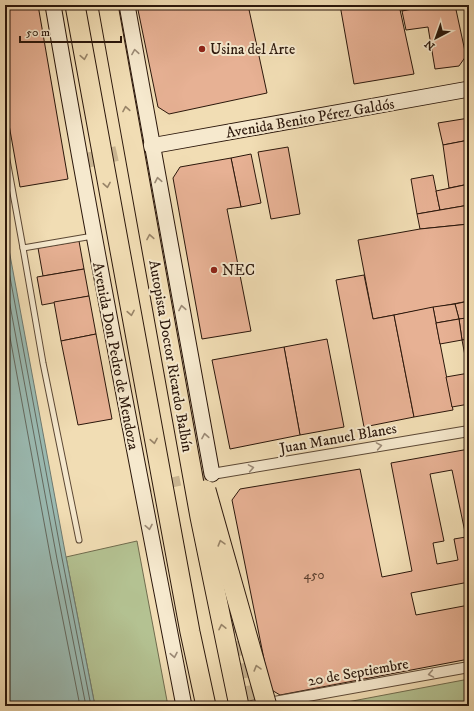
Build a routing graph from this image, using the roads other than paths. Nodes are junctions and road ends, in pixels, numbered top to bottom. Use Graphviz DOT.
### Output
graph roads {
  1 [pos="53,5"];
  2 [pos="75,5"];
  3 [pos="108,5"];
  4 [pos="128,5"];
  5 [pos="469,89"];
  6 [pos="151,146"];
  7 [pos="5,149"];
  8 [pos="94,236"];
  9 [pos="23,248"];
  10 [pos="176,385"];
  11 [pos="469,431"];
  12 [pos="212,474"];
  13 [pos="79,540"];
  14 [pos="469,667"];
  15 [pos="184,706"];
  16 [pos="206,706"];
  17 [pos="239,706"];
  18 [pos="252,706"];
  19 [pos="267,706"];
  1 -- 8 [label="main road, Avenida Don Pedro de Mendoza"];
  2 -- 16 [label="highway, Autopista Doctor Ricardo Balbín, one-way, bridge"];
  10 -- 3 [label="highway, Autopista Doctor Ricardo Balbín, one-way, bridge"];
  6 -- 4 [label="main road, one-way"];
  5 -- 6 [label="main road, Avenida Benito Pérez Galdós"];
  12 -- 6 [label="main road, one-way"];
  7 -- 9 [label="lane"];
  8 -- 9 [label="lane"];
  8 -- 15 [label="main road, Avenida Don Pedro de Mendoza, one-way"];
  9 -- 13 [label="lane"];
  17 -- 10 [label="highway, Autopista Doctor Ricardo Balbín, one-way, bridge"];
  19 -- 10 [label="highway, one-way, bridge"];
  12 -- 11 [label="street, Juan Manuel Blanes, one-way"];
  14 -- 18 [label="street, 20 de Septiembre, one-way"];
}
